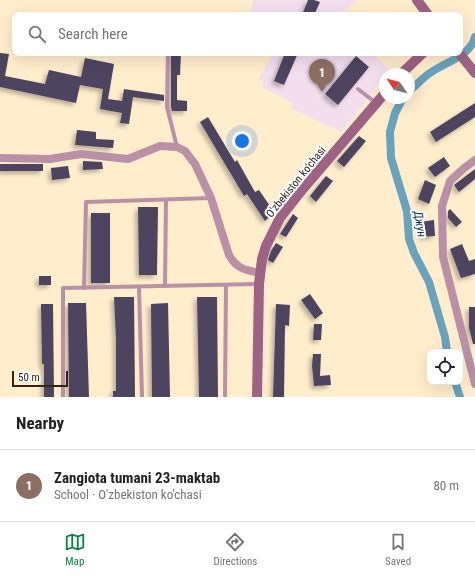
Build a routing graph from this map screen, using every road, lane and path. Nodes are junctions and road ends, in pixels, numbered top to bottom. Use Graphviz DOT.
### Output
graph roads {
  1 [pos="417,0"];
  2 [pos="426,12"];
  3 [pos="168,56"];
  4 [pos="421,56"];
  5 [pos="461,56"];
  6 [pos="408,68"];
  7 [pos="472,69"];
  8 [pos="358,89"];
  9 [pos="379,100"];
  10 [pos="377,103"];
  11 [pos="177,147"];
  12 [pos="0,158"];
  13 [pos="475,160"];
  14 [pos="211,198"];
  15 [pos="166,200"];
  16 [pos="260,273"];
  17 [pos="259,284"];
  18 [pos="226,285"];
  19 [pos="165,286"];
  20 [pos="139,287"];
  21 [pos="84,288"];
  22 [pos="475,384"];
  23 [pos="64,397"];
  24 [pos="142,397"];
  25 [pos="225,397"];
  26 [pos="257,397"];
  1 -- 2 [label="main road"];
  3 -- 11 [label="lane"];
  4 -- 6 [label="main road"];
  5 -- 7 [label="main road"];
  8 -- 10 [label="lane"];
  9 -- 10 [label="main road, O'zbekiston ko'chasi"];
  10 -- 16 [label="main road, O'zbekiston ko'chasi"];
  11 -- 12 [label="street"];
  11 -- 14 [label="street"];
  13 -- 22 [label="street"];
  14 -- 15 [label="lane"];
  14 -- 16 [label="street"];
  15 -- 19 [label="lane"];
  15 -- 21 [label="lane"];
  16 -- 17 [label="main road, O'zbekiston ko'chasi"];
  17 -- 18 [label="lane"];
  17 -- 26 [label="main road, O'zbekiston ko'chasi"];
  18 -- 19 [label="lane"];
  18 -- 25 [label="lane"];
  19 -- 20 [label="lane"];
  20 -- 21 [label="lane"];
  20 -- 24 [label="lane"];
  21 -- 23 [label="lane"];
}
